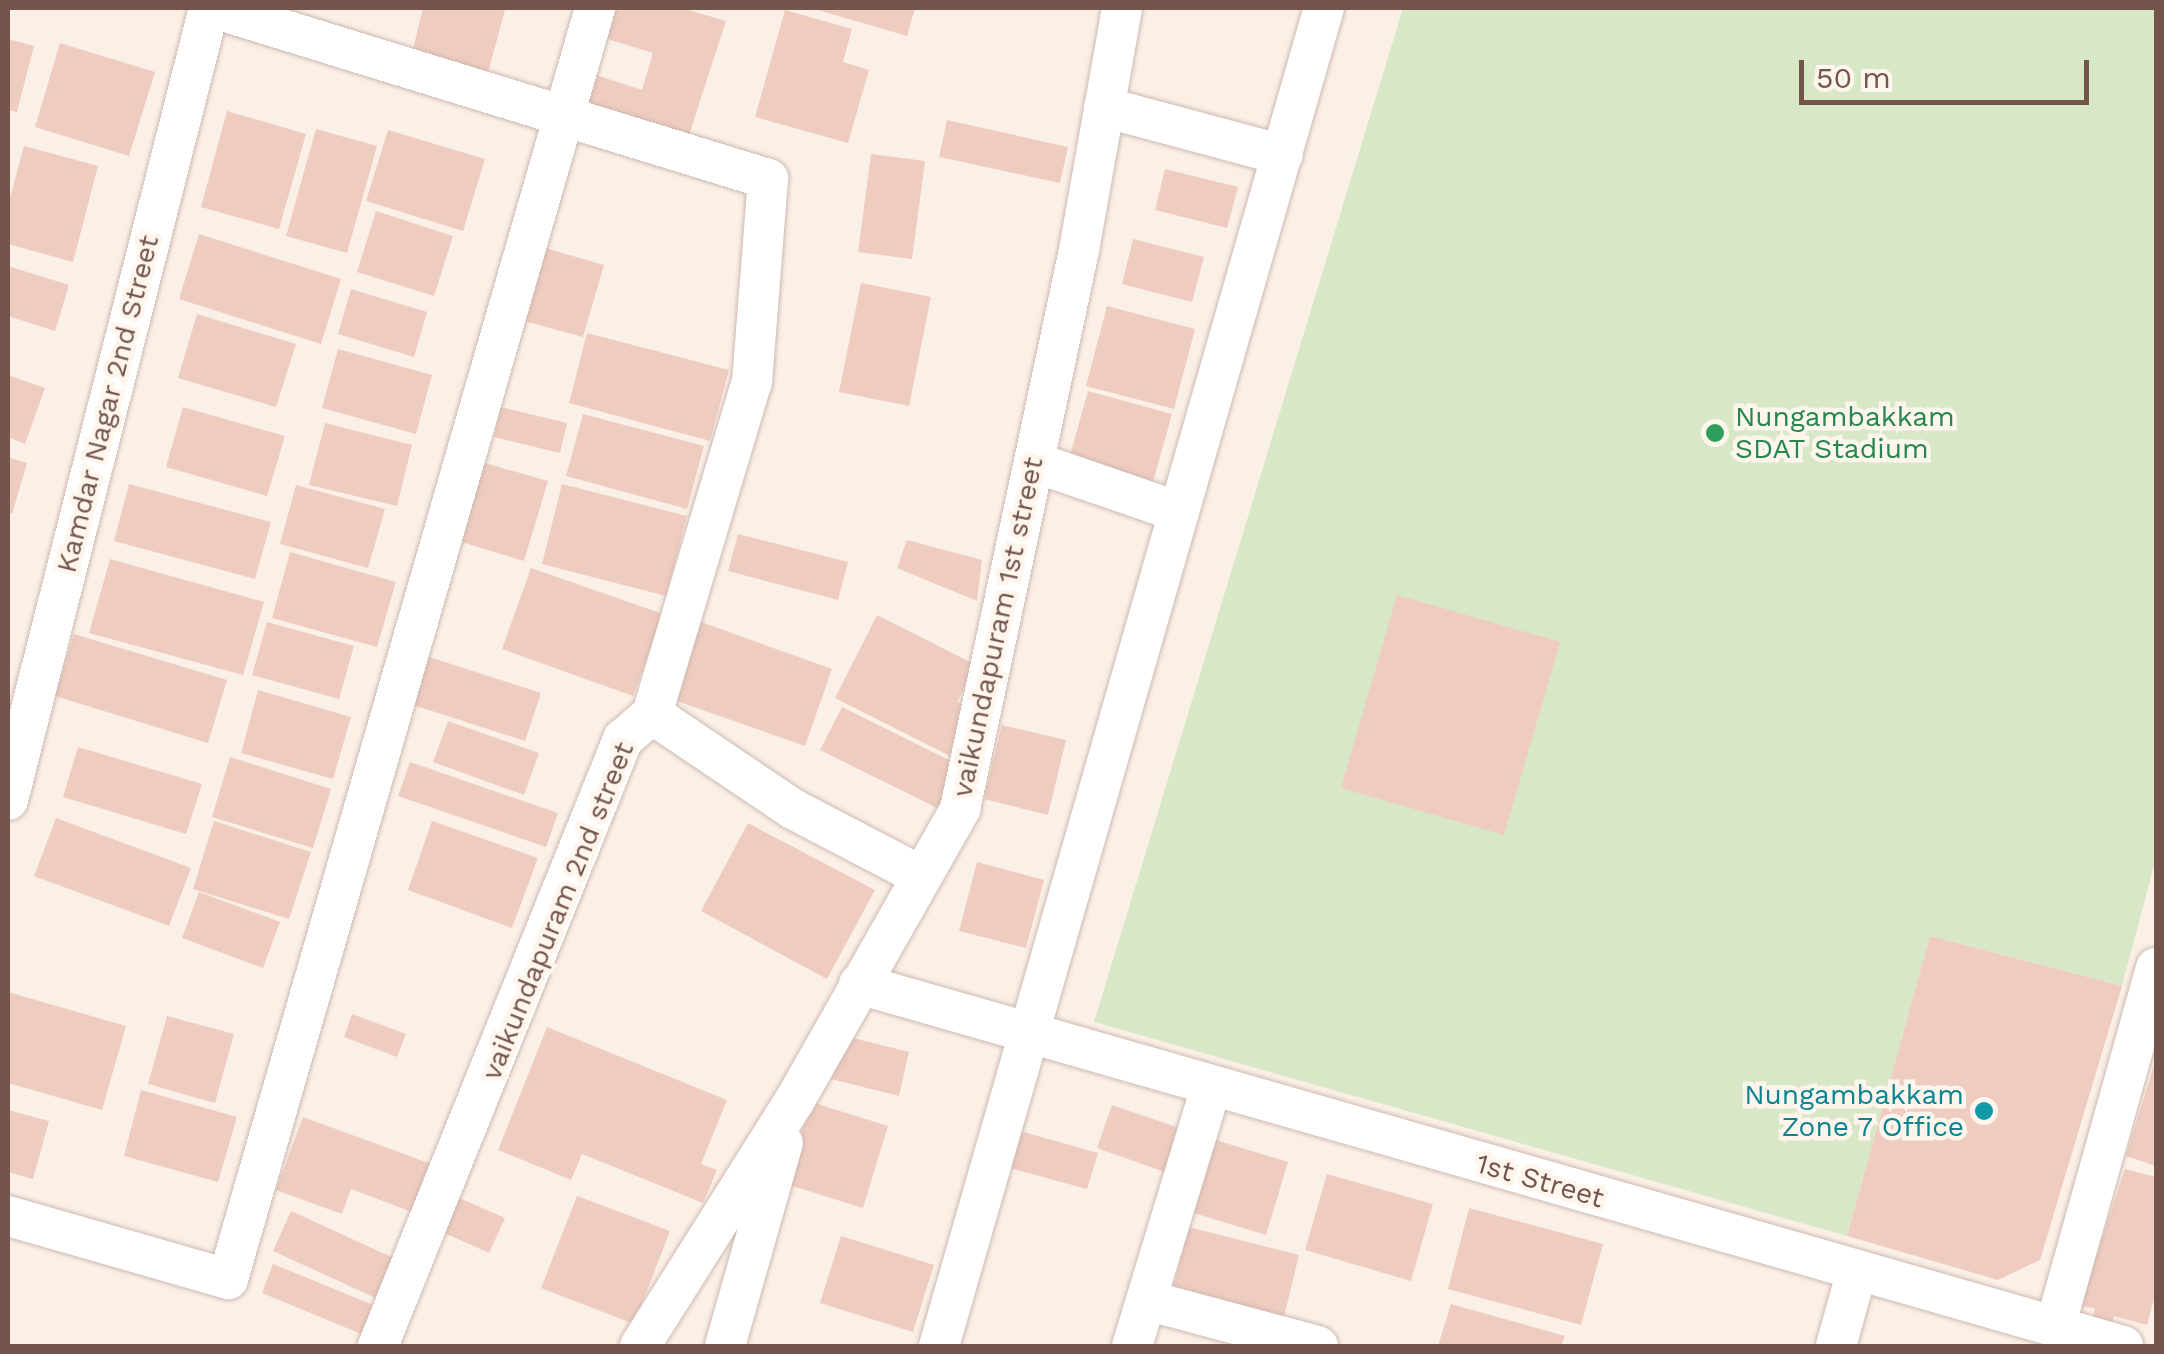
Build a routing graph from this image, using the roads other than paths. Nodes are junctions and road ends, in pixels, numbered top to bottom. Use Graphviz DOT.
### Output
graph roads {
  1 [pos="211,8"];
  2 [pos="595,8"];
  3 [pos="1122,8"];
  4 [pos="1324,8"];
  5 [pos="1104,108"];
  6 [pos="562,113"];
  7 [pos="1283,155"];
  8 [pos="1034,462"];
  9 [pos="1179,512"];
  10 [pos="652,714"];
  11 [pos="8,800"];
  12 [pos="921,876"];
  13 [pos="2155,981"];
  14 [pos="860,984"];
  15 [pos="1026,1036"];
  16 [pos="1210,1087"];
  17 [pos="795,1100"];
  18 [pos="8,1216"];
  19 [pos="1857,1271"];
  20 [pos="1146,1300"];
  21 [pos="2055,1327"];
  22 [pos="378,1346"];
  23 [pos="640,1346"];
  24 [pos="726,1346"];
  25 [pos="939,1346"];
  26 [pos="1132,1346"];
  27 [pos="1318,1346"];
  28 [pos="1836,1346"];
  29 [pos="2124,1346"];
  1 -- 6 [label="street"];
  1 -- 11 [label="street, Kamdar Nagar 2nd Street"];
  2 -- 6 [label="street"];
  3 -- 5 [label="street, vaikundapuram 1st street"];
  4 -- 7 [label="street"];
  5 -- 7 [label="street"];
  5 -- 8 [label="street, vaikundapuram 1st street"];
  6 -- 10 [label="street, vaikundapuram 2nd street"];
  6 -- 18 [label="street"];
  7 -- 9 [label="street"];
  8 -- 9 [label="street"];
  8 -- 12 [label="street, vaikundapuram 1st street"];
  9 -- 15 [label="street"];
  10 -- 12 [label="street"];
  10 -- 22 [label="street, vaikundapuram 2nd street"];
  12 -- 14 [label="street, vaikundapuram 1st street"];
  13 -- 21 [label="street"];
  14 -- 15 [label="street, 1st Street"];
  14 -- 17 [label="street, vaikundapuram 1st street"];
  15 -- 16 [label="street, 1st Street"];
  15 -- 25 [label="street"];
  16 -- 19 [label="street, 1st Street"];
  16 -- 20 [label="street"];
  17 -- 23 [label="street, vaikundapuram 1st street"];
  17 -- 24 [label="street"];
  19 -- 21 [label="street, 1st Street"];
  19 -- 28 [label="street"];
  20 -- 26 [label="street"];
  20 -- 27 [label="street"];
  21 -- 29 [label="street, 1st Street"];
}
